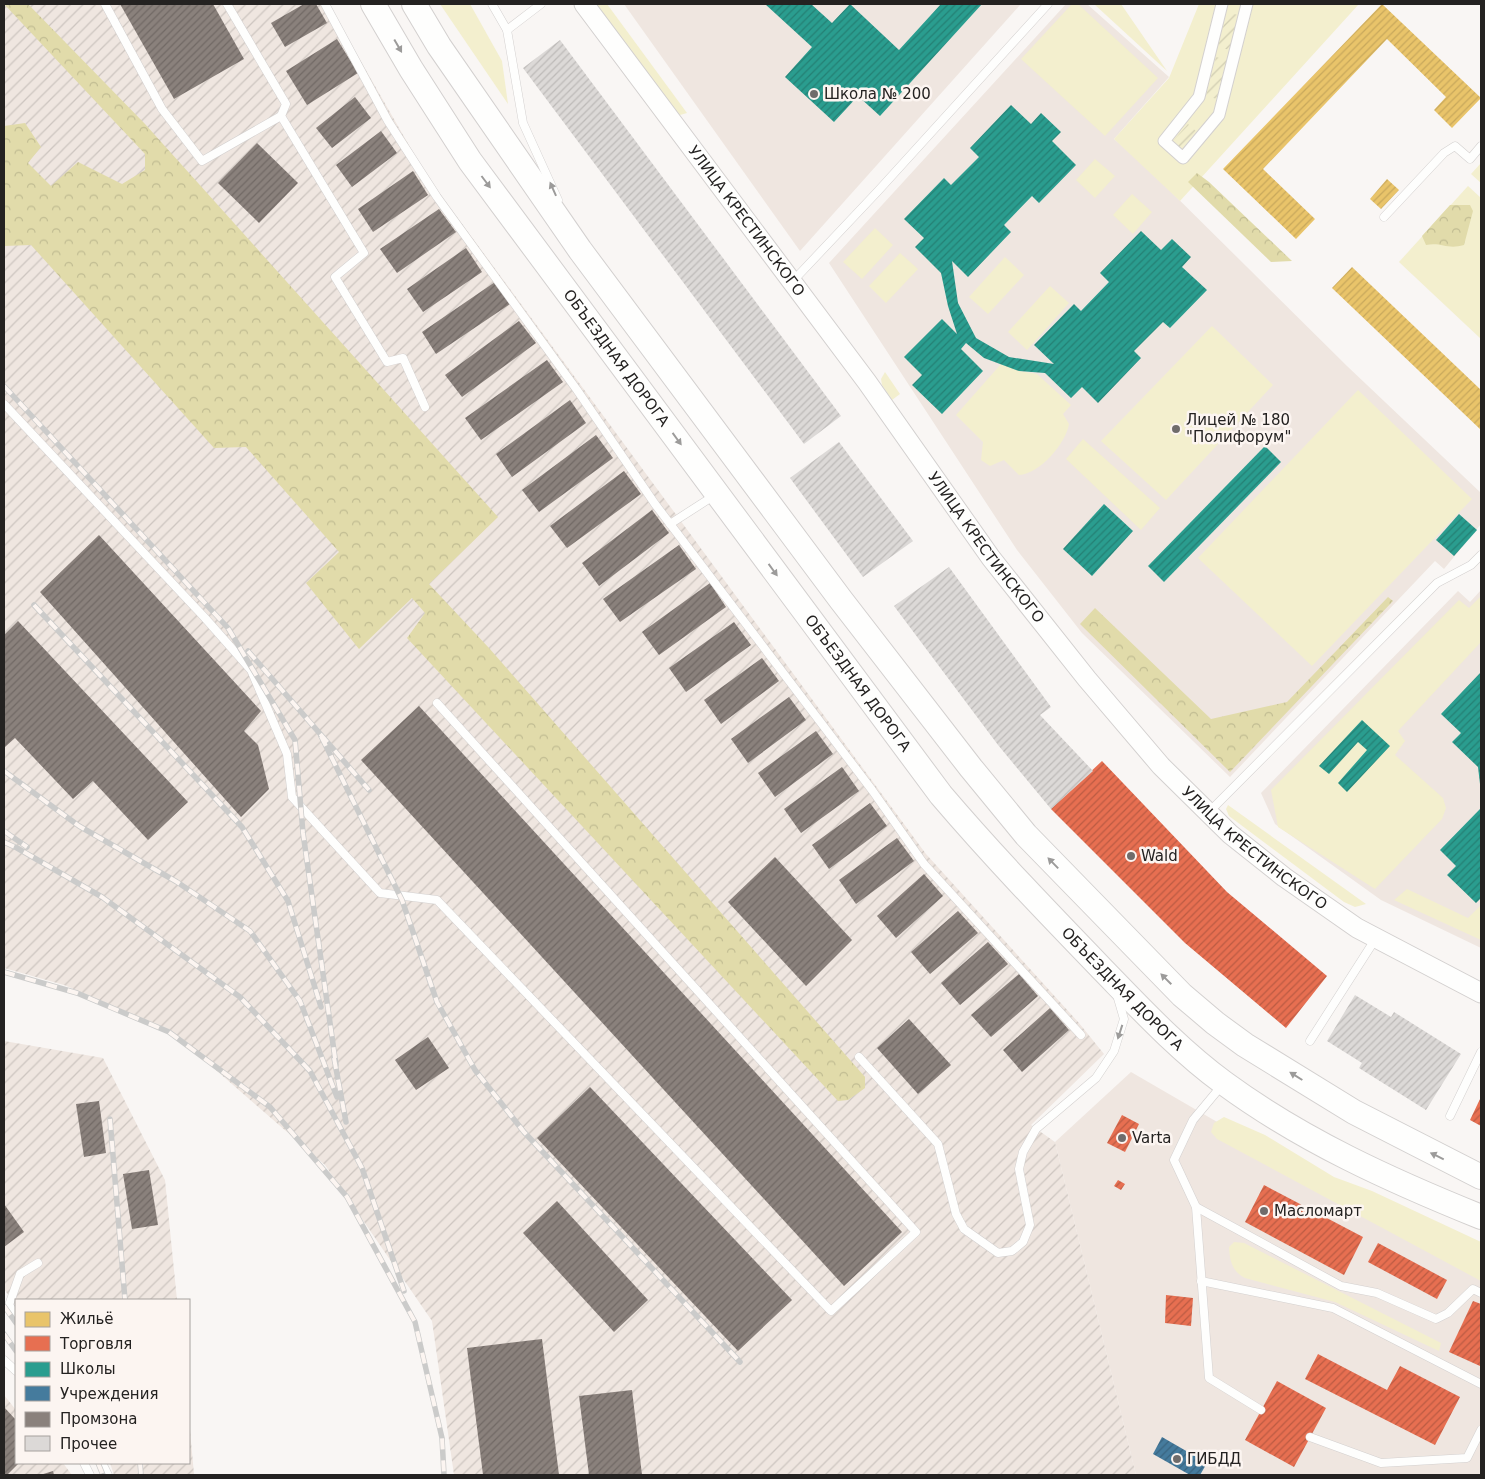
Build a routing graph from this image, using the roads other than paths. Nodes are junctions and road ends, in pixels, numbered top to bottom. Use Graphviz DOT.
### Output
graph roads {
  1 [pos="105,4"];
  2 [pos="226,4"];
  3 [pos="325,4"];
  4 [pos="373,4"];
  5 [pos="414,4"];
  6 [pos="492,4"];
  7 [pos="541,4"];
  8 [pos="584,4"];
  9 [pos="1048,4"];
  10 [pos="1222,4"];
  11 [pos="1247,4"];
  12 [pos="507,30"];
  13 [pos="281,116"];
  14 [pos="1481,146"];
  15 [pos="1384,217"];
  16 [pos="580,250"];
  17 [pos="791,284"];
  18 [pos="4,404"];
  19 [pos="425,407"];
  20 [pos="717,494"];
  21 [pos="670,524"];
  22 [pos="1481,555"];
  23 [pos="437,703"];
  24 [pos="1208,813"];
  25 [pos="1376,938"];
  26 [pos="1112,979"];
  27 [pos="1481,993"];
  28 [pos="1081,1035"];
  29 [pos="1310,1041"];
  30 [pos="1481,1052"];
  31 [pos="859,1057"];
  32 [pos="1224,1083"];
  33 [pos="1450,1116"];
  34 [pos="1481,1177"];
  35 [pos="1196,1207"];
  36 [pos="1481,1217"];
  37 [pos="38,1263"];
  38 [pos="1202,1281"];
  39 [pos="1481,1294"];
  40 [pos="15,1314"];
  41 [pos="4,1360"];
  42 [pos="15,1370"];
  43 [pos="1481,1384"];
  44 [pos="1261,1410"];
  45 [pos="1481,1430"];
  46 [pos="1310,1437"];
  1 -- 13 [label="lane"];
  2 -- 13 [label="lane"];
  3 -- 21 [label="lane"];
  4 -- 20 [label="main road, ОБЪЕЗДНАЯ ДОРОГА, one-way"];
  5 -- 16 [label="main road"];
  6 -- 12 [label="lane"];
  7 -- 12 [label="lane"];
  8 -- 17 [label="street, УЛИЦА КРЕСТИНСКОГО"];
  9 -- 17 [label="lane"];
  10 -- 11 [label="street"];
  16 -- 12 [label="lane, one-way"];
  13 -- 19 [label="lane"];
  14 -- 15 [label="lane"];
  34 -- 16 [label="main road, one-way"];
  17 -- 24 [label="street, УЛИЦА КРЕСТИНСКОГО"];
  18 -- 23 [label="lane"];
  20 -- 21 [label="lane"];
  20 -- 26 [label="main road, ОБЪЕЗДНАЯ ДОРОГА, one-way"];
  21 -- 28 [label="lane"];
  22 -- 24 [label="lane"];
  24 -- 25 [label="street, УЛИЦА КРЕСТИНСКОГО"];
  25 -- 27 [label="street, УЛИЦА КРЕСТИНСКОГО"];
  25 -- 29 [label="lane"];
  26 -- 31 [label="lane, one-way"];
  26 -- 32 [label="main road, ОБЪЕЗДНАЯ ДОРОГА"];
  30 -- 33 [label="lane"];
  32 -- 35 [label="lane"];
  32 -- 36 [label="main road, ОБЪЕЗДНАЯ ДОРОГА"];
  35 -- 38 [label="lane"];
  35 -- 39 [label="lane"];
  37 -- 40 [label="lane"];
  38 -- 43 [label="lane"];
  38 -- 44 [label="lane"];
  41 -- 42 [label="lane"];
  45 -- 46 [label="lane"];
}
